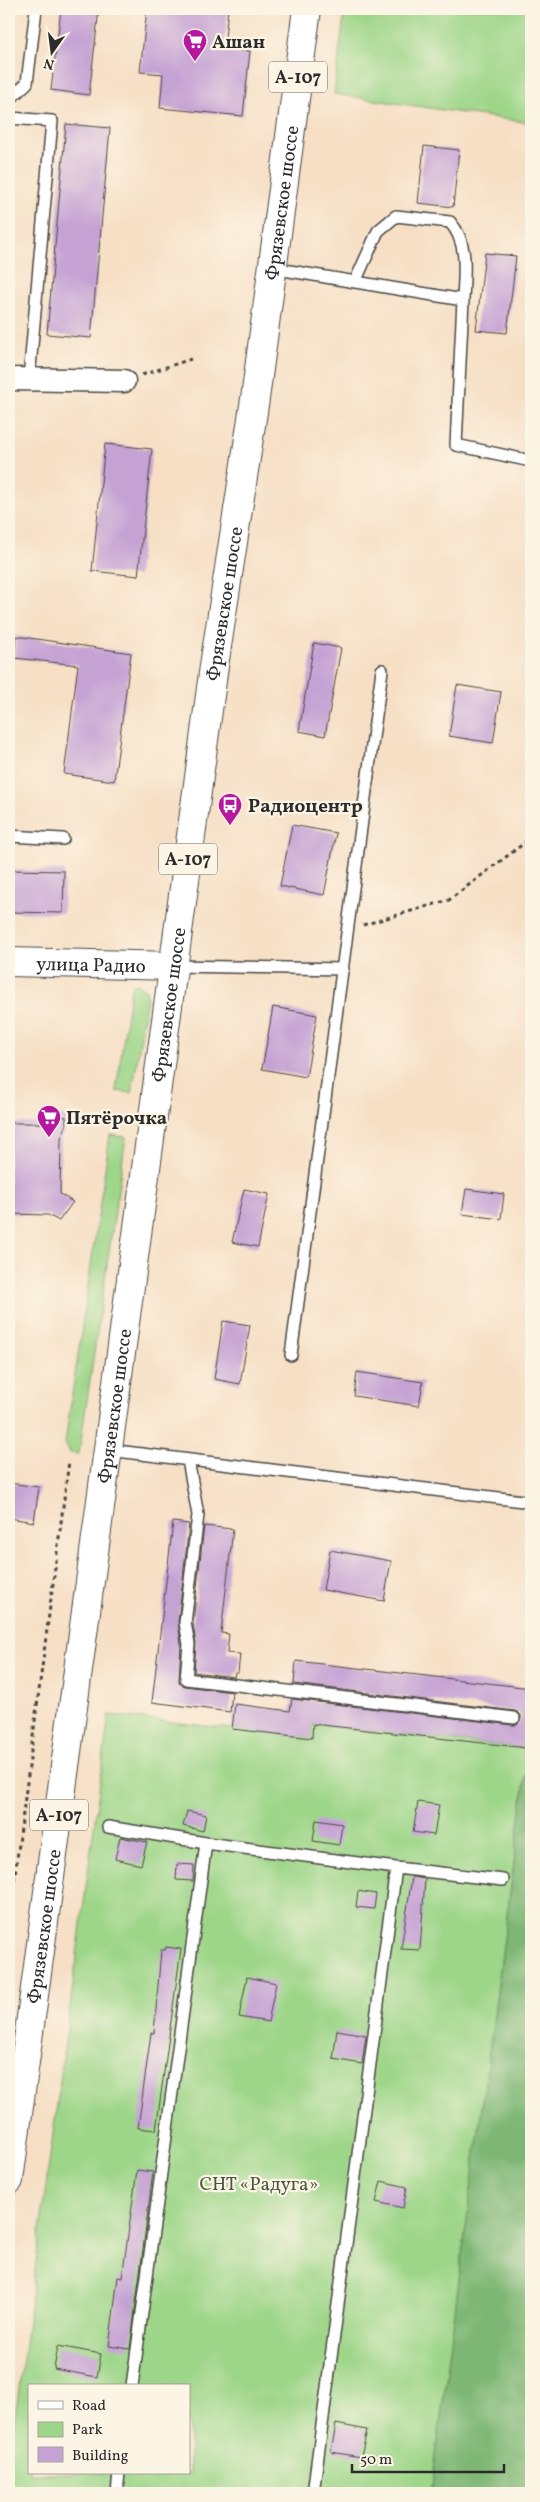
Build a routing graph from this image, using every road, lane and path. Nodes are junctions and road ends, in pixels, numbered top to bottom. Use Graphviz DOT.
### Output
graph roads {
  1 [pos="36,9"];
  2 [pos="307,9"];
  3 [pos="9,100"];
  4 [pos="9,118"];
  5 [pos="272,268"];
  6 [pos="355,282"];
  7 [pos="463,300"];
  8 [pos="191,359"];
  9 [pos="19,379"];
  10 [pos="124,381"];
  11 [pos="531,461"];
  12 [pos="382,670"];
  13 [pos="9,836"];
  14 [pos="531,838"];
  15 [pos="63,839"];
  16 [pos="348,929"];
  17 [pos="9,962"];
  18 [pos="174,966"];
  19 [pos="343,969"];
  20 [pos="291,1356"];
  21 [pos="109,1450"];
  22 [pos="188,1460"];
  23 [pos="69,1461"];
  24 [pos="531,1502"];
  25 [pos="514,1718"];
  26 [pos="108,1827"];
  27 [pos="206,1843"];
  28 [pos="396,1868"];
  29 [pos="503,1880"];
  30 [pos="9,1920"];
  31 [pos="9,2180"];
  32 [pos="132,2384"];
  33 [pos="119,2474"];
  34 [pos="117,2493"];
  35 [pos="313,2493"];
  1 -- 3 [label="lane"];
  2 -- 5 [label="main road, Фрязевское шоссе / А-107"];
  4 -- 9 [label="lane"];
  5 -- 6 [label="lane"];
  5 -- 18 [label="main road, Фрязевское шоссе / А-107"];
  6 -- 7 [label="lane"];
  6 -- 7 [label="lane"];
  7 -- 11 [label="lane"];
  8 -- 10 [label="path"];
  9 -- 10 [label="street"];
  12 -- 16 [label="lane"];
  13 -- 15 [label="lane"];
  14 -- 16 [label="path"];
  16 -- 19 [label="lane"];
  17 -- 18 [label="main road, улица Радио"];
  18 -- 19 [label="lane"];
  18 -- 21 [label="main road, Фрязевское шоссе / А-107"];
  19 -- 20 [label="lane"];
  21 -- 22 [label="lane"];
  21 -- 31 [label="main road, Фрязевское шоссе / А-107"];
  22 -- 24 [label="lane"];
  22 -- 25 [label="lane"];
  23 -- 30 [label="path"];
  26 -- 27 [label="lane"];
  27 -- 28 [label="lane"];
  27 -- 32 [label="lane"];
  28 -- 29 [label="lane"];
  28 -- 35 [label="lane"];
  33 -- 34 [label="lane"];
}
